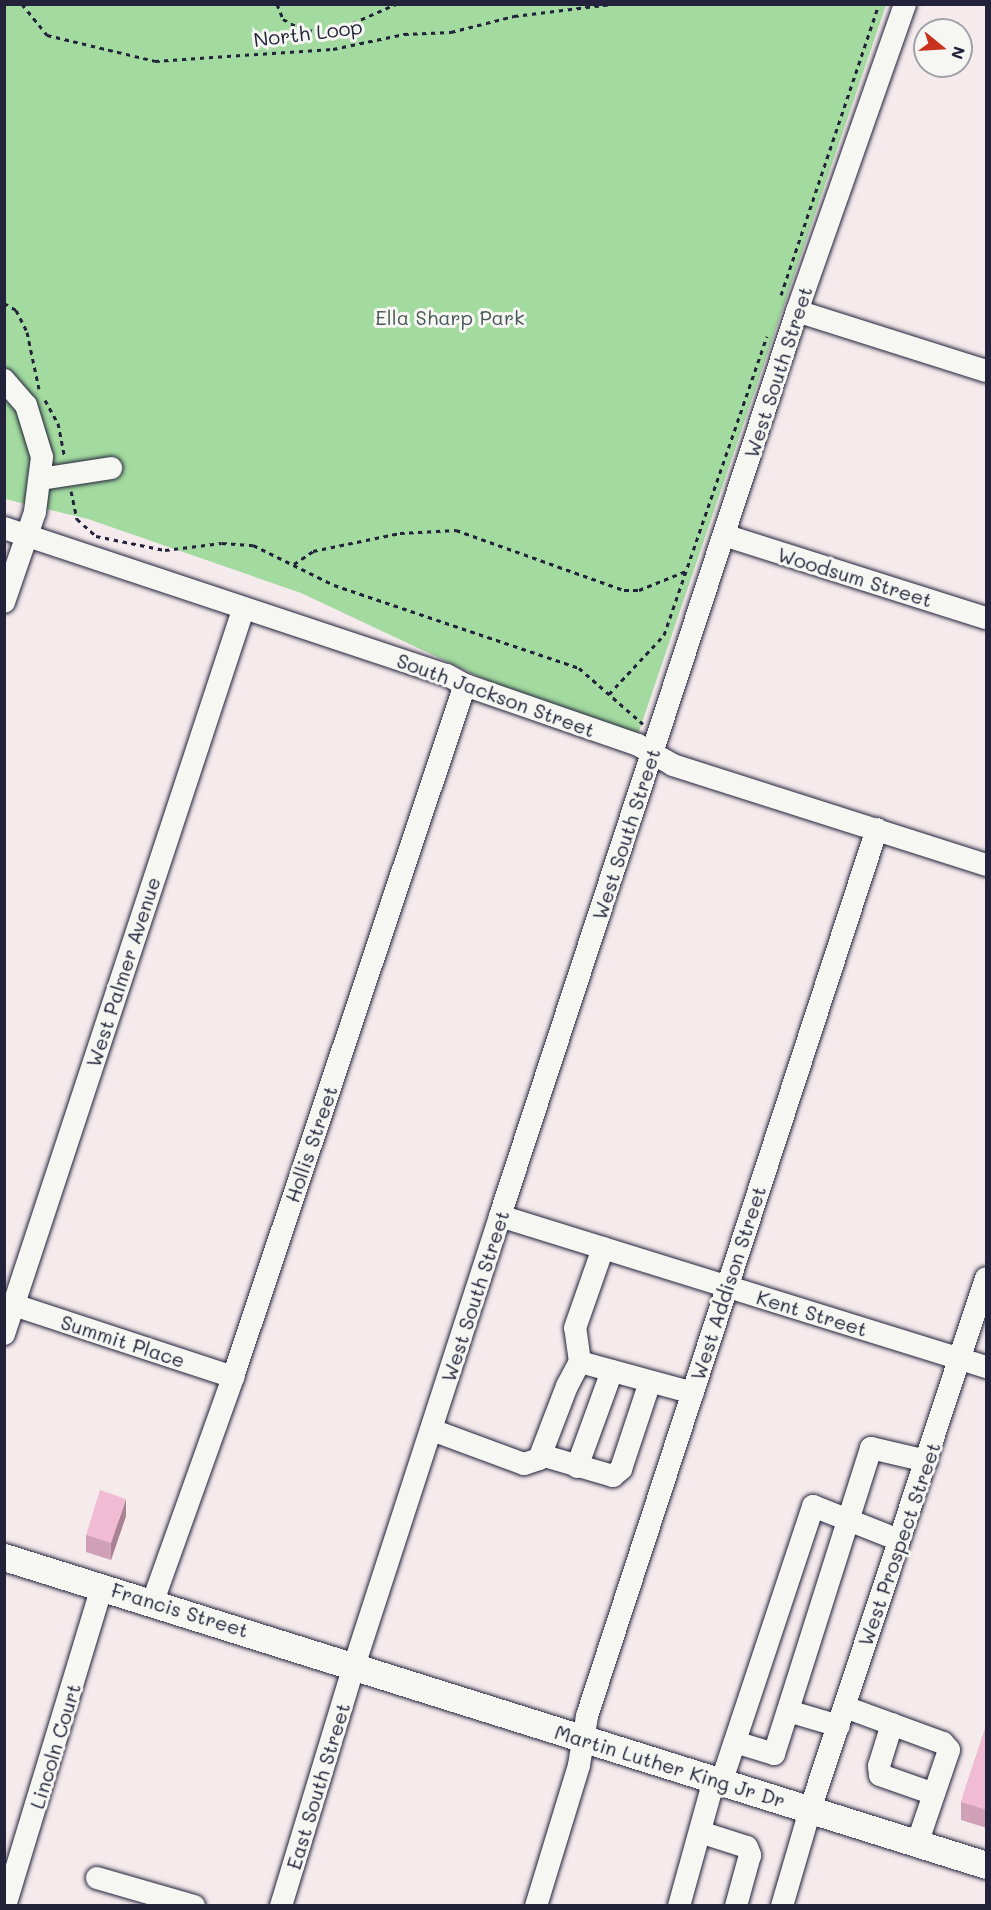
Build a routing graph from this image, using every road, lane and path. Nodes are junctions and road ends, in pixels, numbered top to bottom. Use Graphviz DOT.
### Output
graph roads {
  1 [pos="22,4"];
  2 [pos="277,4"];
  3 [pos="396,4"];
  4 [pos="612,4"];
  5 [pos="879,4"];
  6 [pos="905,4"];
  7 [pos="4,303"];
  8 [pos="787,309"];
  9 [pos="770,329"];
  10 [pos="987,371"];
  11 [pos="4,380"];
  12 [pos="111,468"];
  13 [pos="68,478"];
  14 [pos="41,479"];
  15 [pos="4,528"];
  16 [pos="27,535"];
  17 [pos="724,536"];
  18 [pos="294,564"];
  19 [pos="687,570"];
  20 [pos="712,570"];
  21 [pos="4,602"];
  22 [pos="243,610"];
  23 [pos="987,618"];
  24 [pos="465,685"];
  25 [pos="609,694"];
  26 [pos="645,725"];
  27 [pos="653,753"];
  28 [pos="877,829"];
  29 [pos="987,865"];
  30 [pos="500,1216"];
  31 [pos="603,1248"];
  32 [pos="987,1278"];
  33 [pos="726,1287"];
  34 [pos="14,1305"];
  35 [pos="4,1334"];
  36 [pos="960,1358"];
  37 [pos="580,1362"];
  38 [pos="987,1368"];
  39 [pos="612,1371"];
  40 [pos="232,1377"];
  41 [pos="650,1382"];
  42 [pos="693,1393"];
  43 [pos="432,1430"];
  44 [pos="541,1455"];
  45 [pos="927,1461"];
  46 [pos="577,1467"];
  47 [pos="849,1518"];
  48 [pos="899,1540"];
  49 [pos="4,1557"];
  50 [pos="102,1586"];
  51 [pos="153,1601"];
  52 [pos="354,1666"];
  53 [pos="788,1711"];
  54 [pos="842,1716"];
  55 [pos="892,1724"];
  56 [pos="582,1739"];
  57 [pos="735,1742"];
  58 [pos="718,1782"];
  59 [pos="934,1794"];
  60 [pos="810,1810"];
  61 [pos="700,1832"];
  62 [pos="917,1844"];
  63 [pos="12,1864"];
  64 [pos="987,1865"];
  65 [pos="97,1878"];
  66 [pos="5,1905"];
  67 [pos="194,1905"];
  68 [pos="281,1905"];
  69 [pos="536,1905"];
  70 [pos="679,1905"];
  71 [pos="736,1905"];
  72 [pos="782,1905"];
  1 -- 4 [label="path, North Loop"];
  2 -- 3 [label="path, North Loop"];
  5 -- 8 [label="path"];
  6 -- 8 [label="street, West South Street"];
  7 -- 13 [label="path"];
  8 -- 10 [label="street"];
  8 -- 17 [label="street, West South Street"];
  9 -- 19 [label="path"];
  11 -- 14 [label="street"];
  12 -- 13 [label="street"];
  13 -- 14 [label="street"];
  13 -- 18 [label="path"];
  14 -- 16 [label="street"];
  15 -- 16 [label="street, South Jackson Street"];
  16 -- 21 [label="street"];
  16 -- 22 [label="street, South Jackson Street"];
  17 -- 20 [label="street, West South Street"];
  17 -- 23 [label="street, Woodsum Street"];
  18 -- 19 [label="path"];
  18 -- 25 [label="path"];
  19 -- 20 [label="path"];
  19 -- 25 [label="path"];
  20 -- 27 [label="street, West South Street"];
  22 -- 24 [label="street, South Jackson Street"];
  22 -- 34 [label="street, West Palmer Avenue"];
  24 -- 27 [label="street, South Jackson Street"];
  24 -- 40 [label="street, Hollis Street"];
  25 -- 26 [label="path"];
  27 -- 28 [label="street, South Jackson Street"];
  27 -- 30 [label="street, West South Street"];
  28 -- 29 [label="street, South Jackson Street"];
  28 -- 33 [label="street, West Addison Street"];
  30 -- 31 [label="street, Kent Street"];
  30 -- 43 [label="street, West South Street"];
  31 -- 33 [label="street, Kent Street"];
  31 -- 37 [label="street"];
  32 -- 36 [label="street, West Prospect Street"];
  33 -- 36 [label="street, Kent Street"];
  33 -- 42 [label="street, West Addison Street"];
  34 -- 35 [label="street, West Palmer Avenue"];
  34 -- 40 [label="street, Summit Place"];
  36 -- 38 [label="street, Kent Street"];
  36 -- 45 [label="street, West Prospect Street"];
  37 -- 39 [label="street"];
  37 -- 44 [label="street"];
  39 -- 41 [label="street"];
  39 -- 46 [label="street"];
  40 -- 51 [label="street, Hollis Street"];
  41 -- 42 [label="street"];
  41 -- 46 [label="street"];
  42 -- 56 [label="street, West Addison Street"];
  43 -- 44 [label="street"];
  43 -- 52 [label="street, West South Street"];
  44 -- 46 [label="street"];
  45 -- 47 [label="street"];
  45 -- 48 [label="street, West Prospect Street"];
  47 -- 48 [label="street"];
  47 -- 53 [label="street"];
  47 -- 57 [label="street"];
  48 -- 54 [label="street, West Prospect Street"];
  49 -- 50 [label="main road, Francis Street"];
  50 -- 51 [label="main road, Francis Street"];
  50 -- 63 [label="street, Lincoln Court"];
  51 -- 52 [label="main road, Francis Street"];
  52 -- 56 [label="main road, Martin Luther King Jr Dr"];
  52 -- 68 [label="street, East South Street"];
  53 -- 54 [label="street"];
  53 -- 57 [label="street"];
  54 -- 55 [label="street"];
  54 -- 60 [label="street, West Prospect Street"];
  55 -- 59 [label="street"];
  55 -- 59 [label="street"];
  56 -- 58 [label="main road, Martin Luther King Jr Dr"];
  56 -- 69 [label="street, West Addison Street"];
  57 -- 58 [label="street"];
  58 -- 60 [label="main road, Martin Luther King Jr Dr"];
  58 -- 61 [label="street"];
  59 -- 62 [label="street"];
  60 -- 62 [label="main road, Martin Luther King Jr Dr"];
  60 -- 72 [label="street, West Prospect Street"];
  61 -- 70 [label="street"];
  61 -- 71 [label="street"];
  62 -- 64 [label="main road, Martin Luther King Jr Dr"];
  63 -- 66 [label="street, Lincoln Court"];
  65 -- 67 [label="street"];
}
